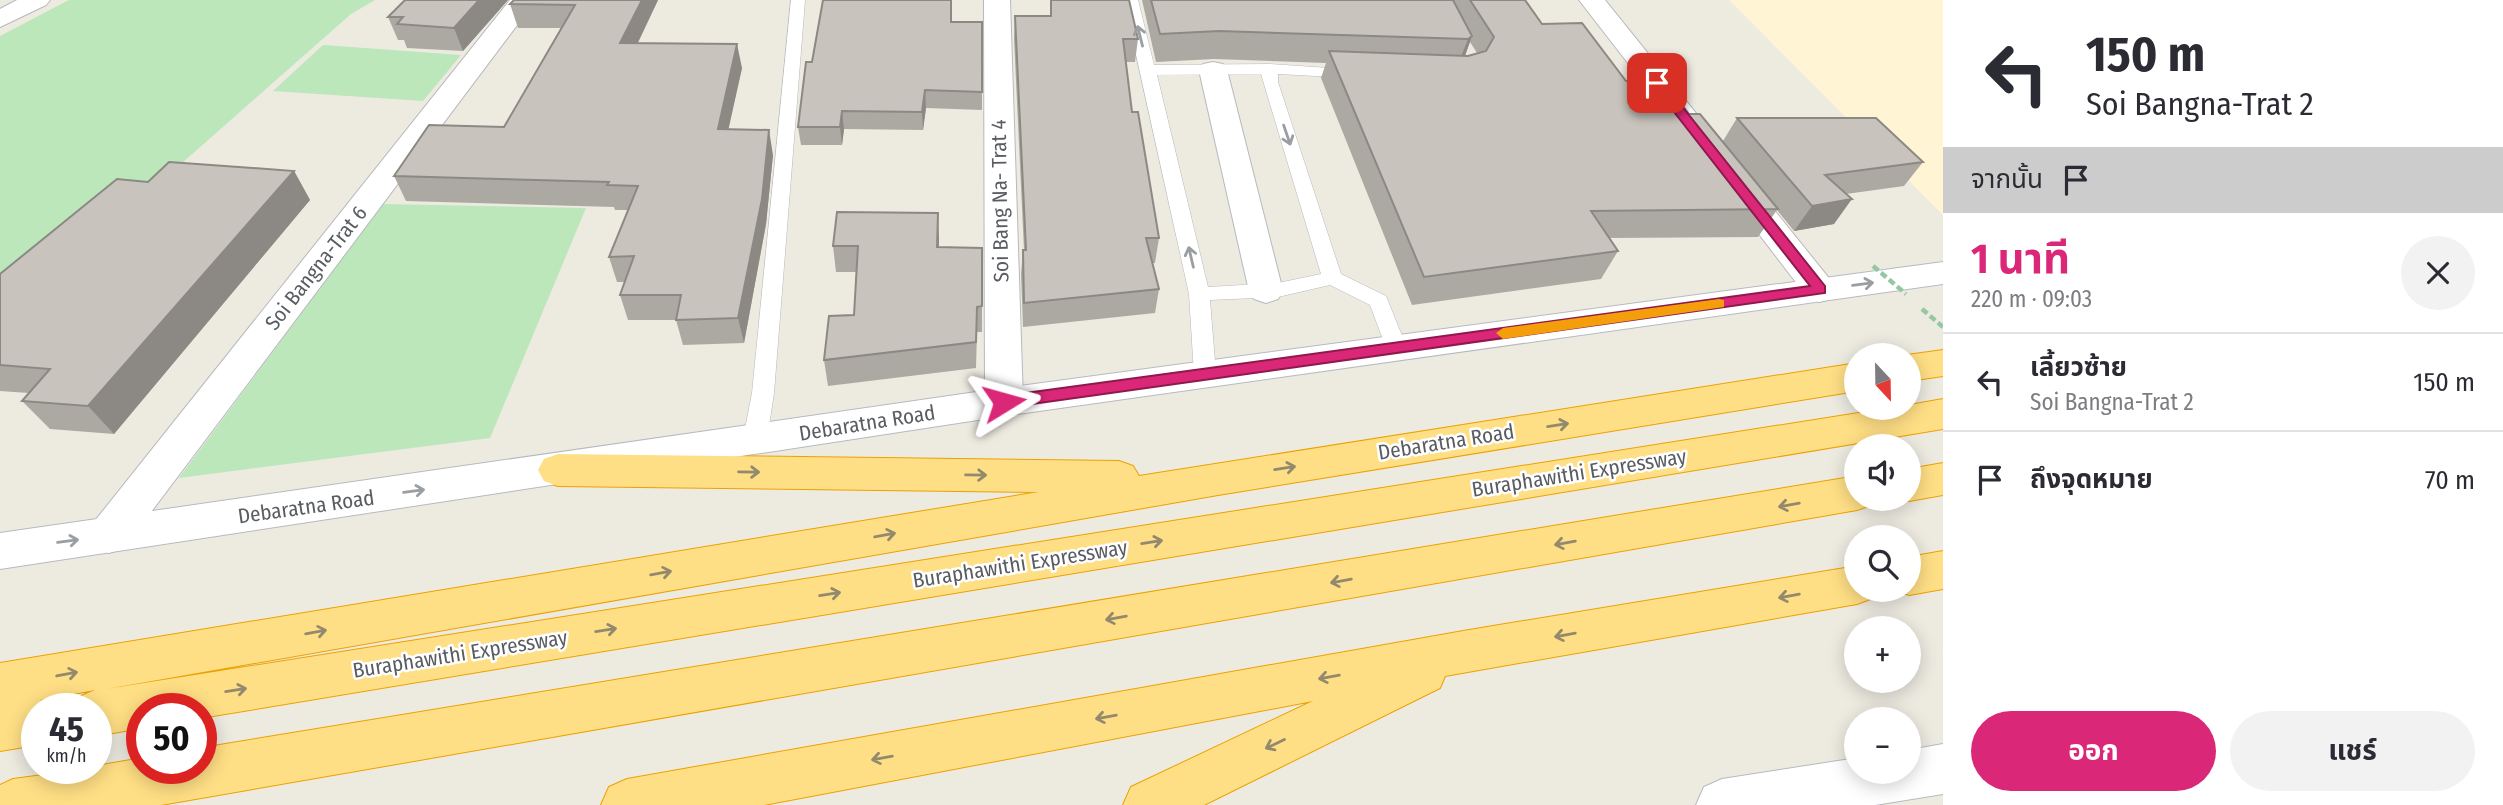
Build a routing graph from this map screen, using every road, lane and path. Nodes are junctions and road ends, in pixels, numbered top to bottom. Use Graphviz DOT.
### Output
graph roads {
  1 [pos="37,0"];
  2 [pos="523,0"];
  3 [pos="799,0"];
  4 [pos="997,0"];
  5 [pos="1131,0"];
  6 [pos="1592,0"];
  7 [pos="0,19"];
  8 [pos="1269,69"];
  9 [pos="1148,70"];
  10 [pos="1213,70"];
  11 [pos="1376,74"];
  12 [pos="1873,266"];
  13 [pos="1943,273"];
  14 [pos="1332,278"];
  15 [pos="1820,290"];
  16 [pos="1266,291"];
  17 [pos="1199,294"];
  18 [pos="1906,295"];
  19 [pos="1396,348"];
  20 [pos="1943,363"];
  21 [pos="1922,367"];
  22 [pos="1205,374"];
  23 [pos="1844,379"];
  24 [pos="1004,402"];
  25 [pos="1943,414"];
  26 [pos="755,439"];
  27 [pos="558,470"];
  28 [pos="1217,479"];
  29 [pos="1943,479"];
  30 [pos="1921,483"];
  31 [pos="1844,495"];
  32 [pos="109,535"];
  33 [pos="0,551"];
  34 [pos="1943,570"];
  35 [pos="1921,574"];
  36 [pos="1844,587"];
  37 [pos="1469,651"];
  38 [pos="0,685"];
  39 [pos="112,710"];
  40 [pos="21,725"];
  41 [pos="0,728"];
  42 [pos="1943,769"];
  43 [pos="1778,801"];
  44 [pos="13,805"];
  45 [pos="627,805"];
  46 [pos="1149,805"];
  47 [pos="1722,805"];
  1 -- 7 [label="street"];
  2 -- 32 [label="street, Soi Bangna-Trat 6"];
  3 -- 26 [label="lane"];
  4 -- 24 [label="street, Soi Bang Na- Trat 4"];
  9 -- 5 [label="lane, one-way"];
  6 -- 15 [label="street"];
  8 -- 10 [label="lane"];
  8 -- 11 [label="lane"];
  8 -- 14 [label="lane, one-way"];
  9 -- 10 [label="lane"];
  17 -- 9 [label="lane, one-way"];
  10 -- 16 [label="street"];
  12 -- 18 [label="path, bridge"];
  15 -- 13 [label="street, Debaratna Road, one-way"];
  14 -- 16 [label="lane"];
  14 -- 19 [label="lane"];
  15 -- 19 [label="street, Debaratna Road"];
  16 -- 17 [label="lane"];
  17 -- 22 [label="lane"];
  19 -- 22 [label="street, Debaratna Road"];
  20 -- 21 [label="highway"];
  22 -- 24 [label="street, Debaratna Road"];
  28 -- 23 [label="highway, Debaratna Road, one-way"];
  24 -- 26 [label="street, Debaratna Road"];
  39 -- 25 [label="highway, Buraphawithi Expressway, one-way"];
  26 -- 27 [label="street, Debaratna Road"];
  27 -- 28 [label="highway, one-way"];
  32 -- 27 [label="street, Debaratna Road, one-way"];
  38 -- 28 [label="highway, Debaratna Road, one-way"];
  29 -- 30 [label="highway"];
  31 -- 44 [label="highway, one-way"];
  33 -- 32 [label="street, Debaratna Road, one-way"];
  34 -- 35 [label="highway"];
  36 -- 37 [label="highway, one-way"];
  37 -- 45 [label="highway, one-way"];
  37 -- 46 [label="highway, one-way"];
  40 -- 41 [label="highway"];
  42 -- 43 [label="street"];
  43 -- 47 [label="street"];
}
